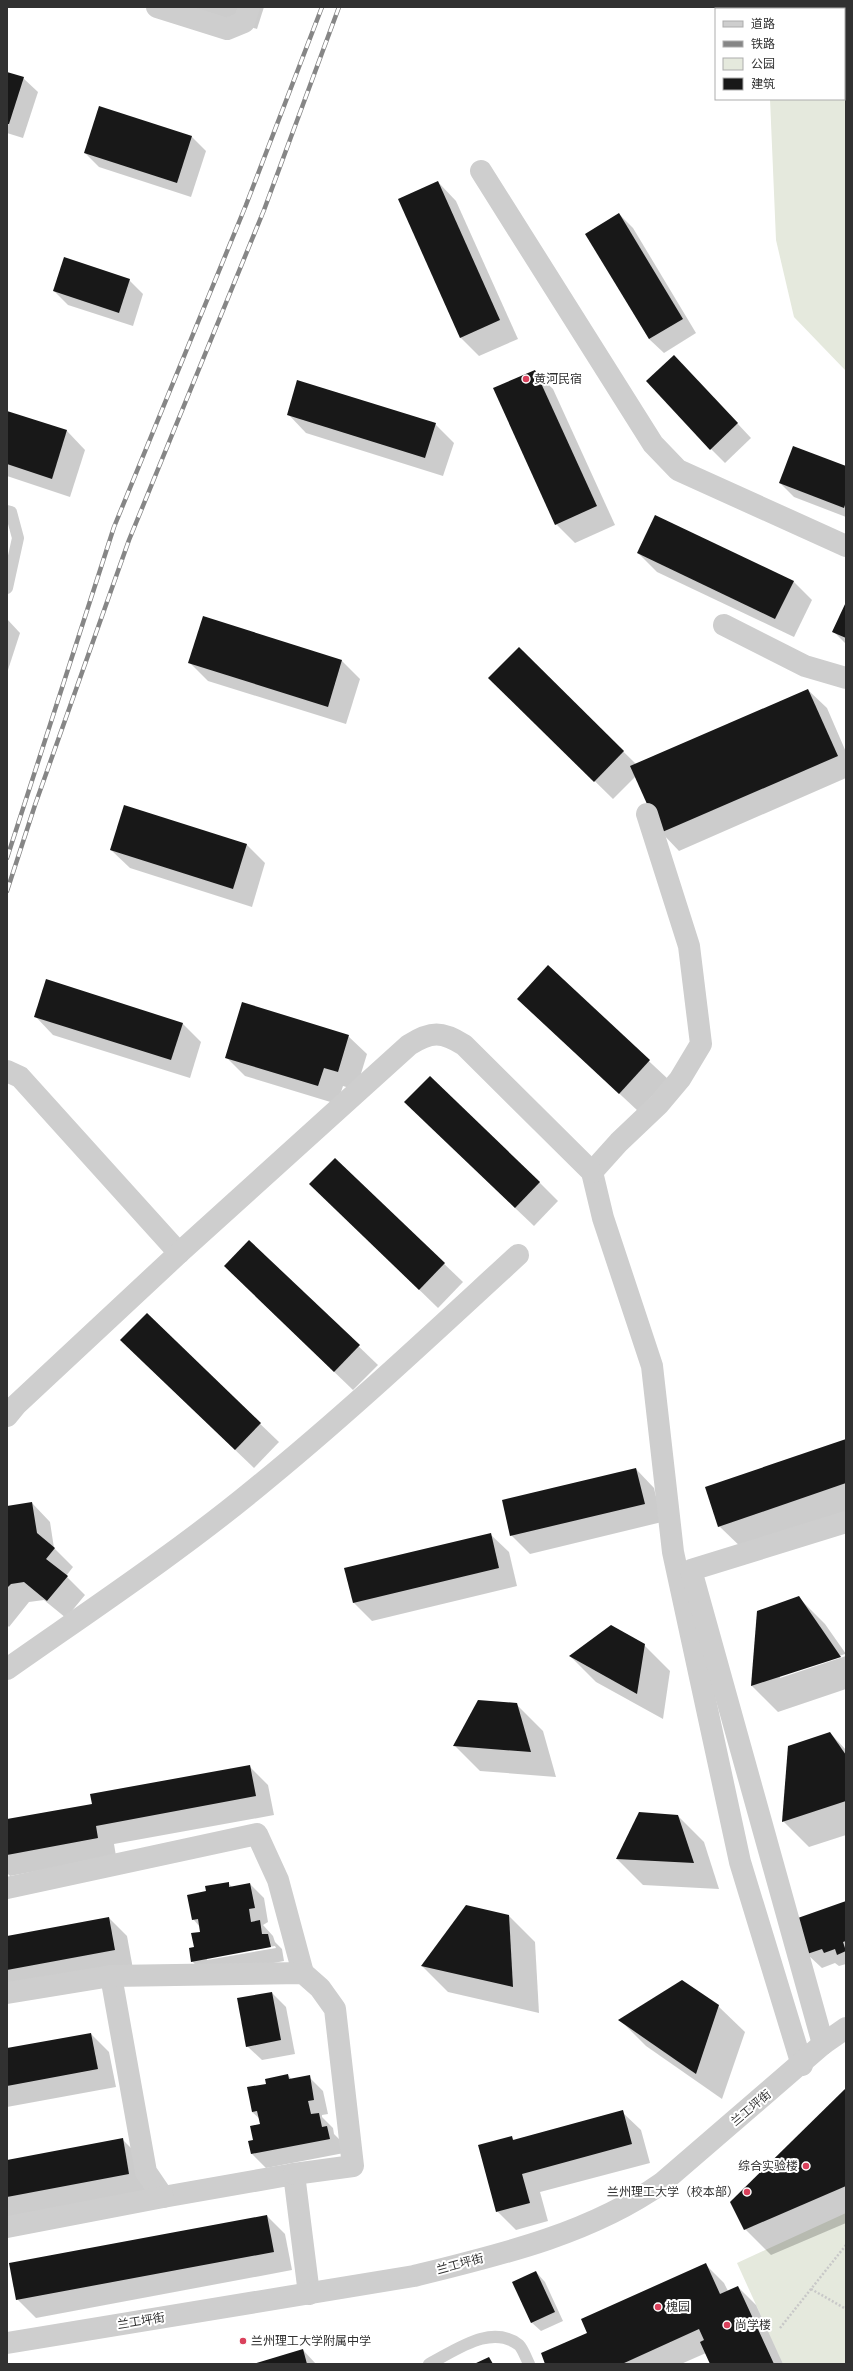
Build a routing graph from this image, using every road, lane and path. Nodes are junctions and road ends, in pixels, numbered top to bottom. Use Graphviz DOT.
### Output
graph roads {
  1 [pos="157,7"];
  2 [pos="249,7"];
  3 [pos="481,171"];
  4 [pos="7,511"];
  5 [pos="846,546"];
  6 [pos="7,588"];
  7 [pos="724,625"];
  8 [pos="846,678"];
  9 [pos="647,814"];
  10 [pos="7,1071"];
  11 [pos="592,1172"];
  12 [pos="179,1253"];
  13 [pos="518,1255"];
  14 [pos="7,1416"];
  15 [pos="846,1522"];
  16 [pos="7,1669"];
  17 [pos="7,1888"];
  18 [pos="303,1973"];
  19 [pos="111,1976"];
  20 [pos="7,1993"];
  21 [pos="846,2028"];
  22 [pos="823,2044"];
  23 [pos="802,2065"];
  24 [pos="294,2174"];
  25 [pos="163,2197"];
  26 [pos="7,2227"];
  27 [pos="846,2245"];
  28 [pos="811,2289"];
  29 [pos="309,2294"];
  30 [pos="846,2308"];
  31 [pos="780,2328"];
  32 [pos="7,2343"];
  33 [pos="429,2364"];
  34 [pos="529,2364"];
  1 -- 2 [label="street"];
  3 -- 5 [label="street"];
  4 -- 6 [label="lane"];
  7 -- 8 [label="street"];
  9 -- 11 [label="street"];
  10 -- 12 [label="street"];
  11 -- 12 [label="street"];
  11 -- 23 [label="street"];
  12 -- 14 [label="street"];
  13 -- 16 [label="street"];
  15 -- 22 [label="street"];
  17 -- 18 [label="street"];
  18 -- 19 [label="street"];
  18 -- 24 [label="street"];
  19 -- 20 [label="street"];
  19 -- 25 [label="street"];
  21 -- 22 [label="street, 兰工坪街"];
  22 -- 23 [label="street, 兰工坪街"];
  23 -- 29 [label="street, 兰工坪街"];
  24 -- 25 [label="street"];
  24 -- 29 [label="street"];
  25 -- 26 [label="street"];
  27 -- 28 [label="path"];
  28 -- 30 [label="path"];
  28 -- 31 [label="path"];
  29 -- 32 [label="street, 兰工坪街"];
  33 -- 34 [label="lane"];
}
